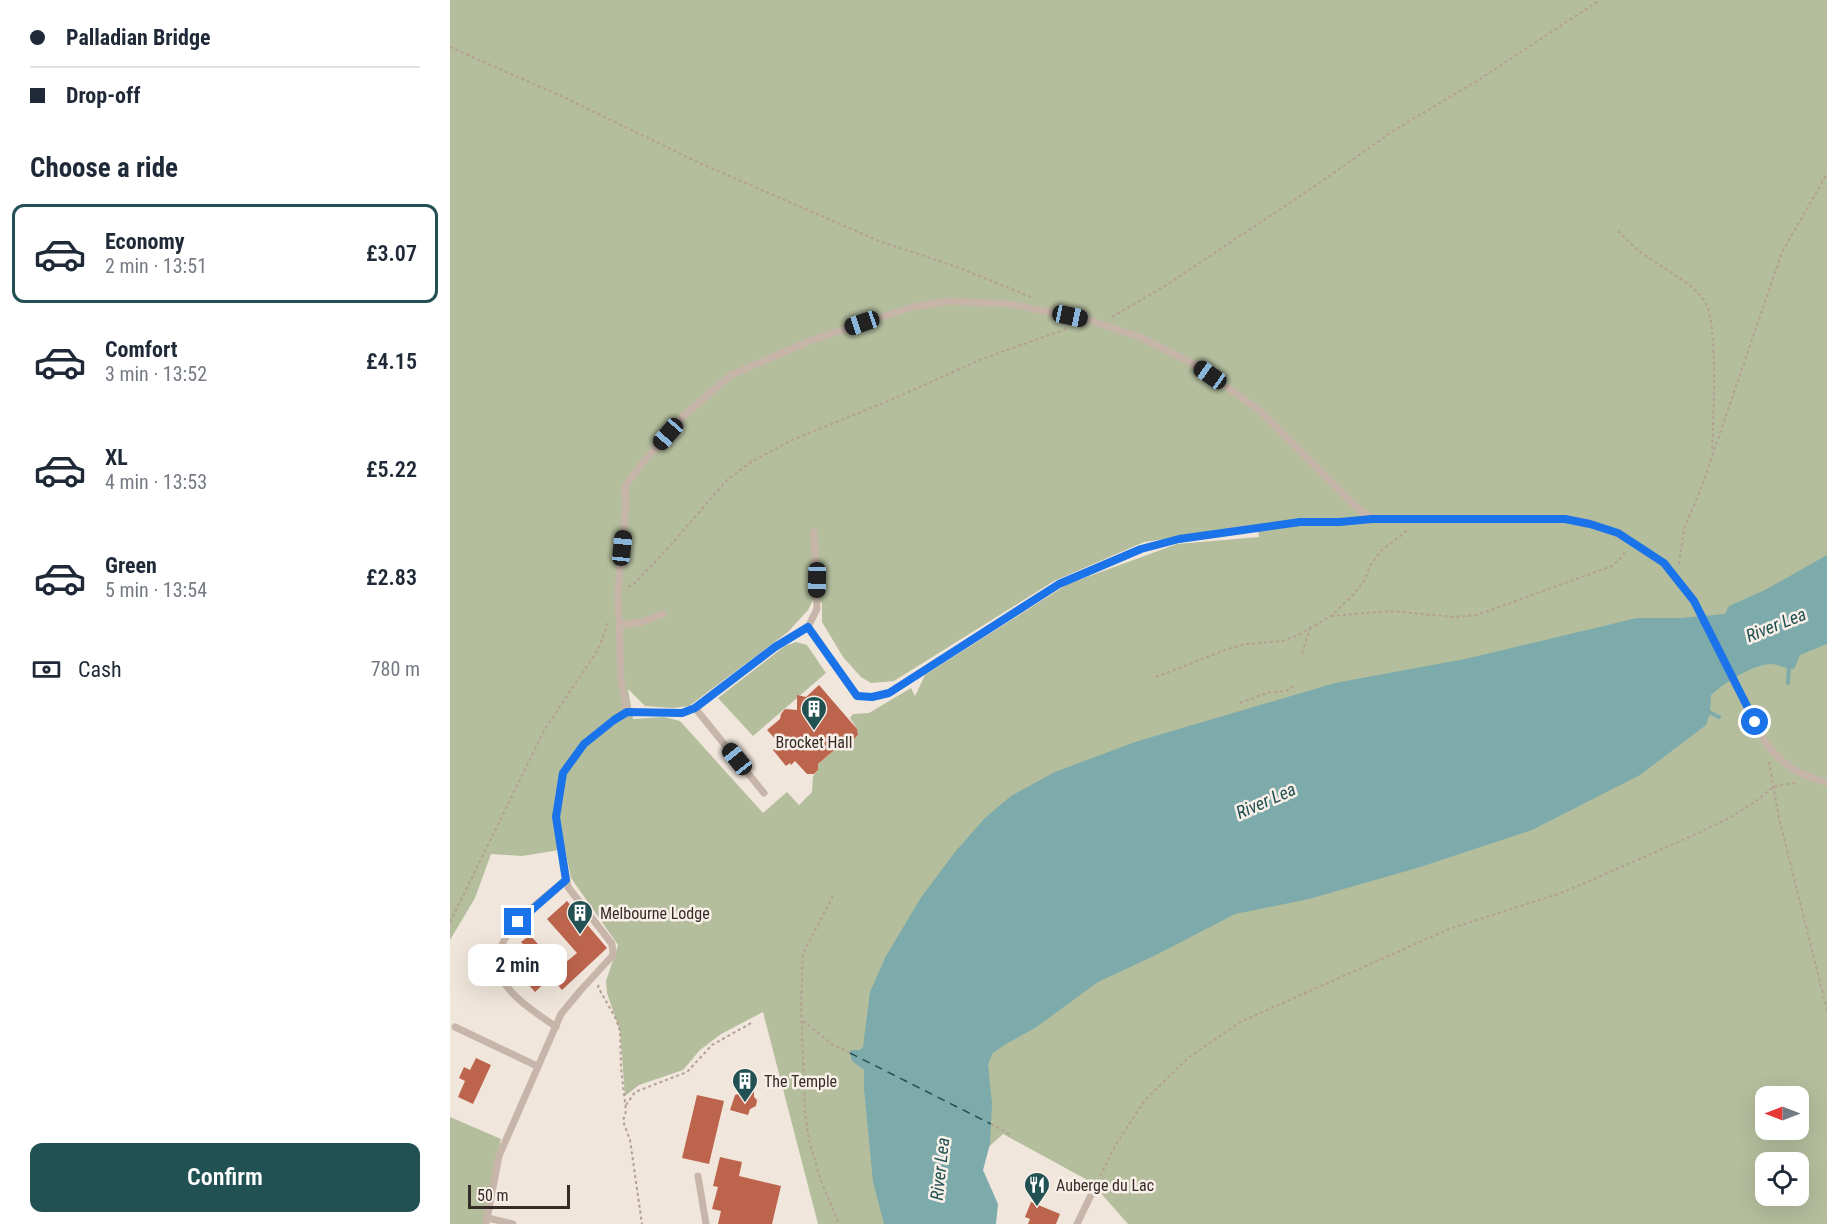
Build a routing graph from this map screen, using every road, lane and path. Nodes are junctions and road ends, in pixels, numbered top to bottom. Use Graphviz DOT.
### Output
graph roads {
  1 [pos="1600,0"];
  2 [pos="450,47"];
  3 [pos="1827,174"];
  4 [pos="1618,231"];
  5 [pos="1034,298"];
  6 [pos="1089,320"];
  7 [pos="1712,454"];
  8 [pos="1372,519"];
  9 [pos="1424,520"];
  10 [pos="814,532"];
  11 [pos="1630,542"];
  12 [pos="1678,580"];
  13 [pos="618,591"];
  14 [pos="663,614"];
  15 [pos="610,615"];
  16 [pos="1331,616"];
  17 [pos="619,625"];
  18 [pos="808,627"];
  19 [pos="1310,628"];
  20 [pos="1302,653"];
  21 [pos="1156,677"];
  22 [pos="1296,685"];
  23 [pos="1240,703"];
  24 [pos="695,708"];
  25 [pos="627,712"];
  26 [pos="1765,742"];
  27 [pos="1795,783"];
  28 [pos="1827,783"];
  29 [pos="1774,786"];
  30 [pos="764,793"];
  31 [pos="566,880"];
  32 [pos="832,896"];
  33 [pos="450,922"];
  34 [pos="602,979"];
  35 [pos="1827,1010"];
  36 [pos="802,1021"];
  37 [pos="753,1023"];
  38 [pos="455,1027"];
  39 [pos="556,1027"];
  40 [pos="850,1053"];
  41 [pos="537,1066"];
  42 [pos="626,1105"];
  43 [pos="991,1124"];
  44 [pos="1011,1135"];
  45 [pos="698,1176"];
  46 [pos="1091,1195"];
  47 [pos="487,1221"];
  48 [pos="513,1224"];
  49 [pos="642,1224"];
  50 [pos="706,1224"];
  51 [pos="839,1224"];
  52 [pos="1077,1224"];
  1 -- 6 [label="path"];
  2 -- 5 [label="path"];
  3 -- 7 [label="path"];
  4 -- 7 [label="path"];
  6 -- 8 [label="lane"];
  6 -- 13 [label="path"];
  6 -- 13 [label="lane"];
  7 -- 12 [label="path"];
  8 -- 9 [label="lane"];
  8 -- 18 [label="lane"];
  9 -- 11 [label="lane"];
  9 -- 16 [label="path"];
  10 -- 18 [label="lane"];
  11 -- 12 [label="lane"];
  11 -- 16 [label="path"];
  12 -- 26 [label="lane"];
  13 -- 17 [label="lane"];
  14 -- 17 [label="lane"];
  15 -- 33 [label="path"];
  16 -- 19 [label="path"];
  17 -- 25 [label="lane"];
  18 -- 24 [label="lane"];
  19 -- 20 [label="path"];
  19 -- 21 [label="path"];
  22 -- 23 [label="path"];
  24 -- 25 [label="lane"];
  24 -- 30 [label="lane"];
  25 -- 31 [label="lane"];
  26 -- 28 [label="lane"];
  26 -- 29 [label="path"];
  27 -- 29 [label="path"];
  29 -- 35 [label="path"];
  29 -- 46 [label="path"];
  31 -- 39 [label="lane"];
  31 -- 39 [label="lane"];
  32 -- 36 [label="path"];
  34 -- 42 [label="path"];
  36 -- 40 [label="path"];
  36 -- 51 [label="path"];
  37 -- 42 [label="path"];
  38 -- 41 [label="lane"];
  39 -- 41 [label="lane"];
  41 -- 47 [label="lane"];
  42 -- 49 [label="path"];
  43 -- 44 [label="path"];
  45 -- 50 [label="lane"];
  46 -- 52 [label="lane"];
  47 -- 48 [label="lane"];
}
